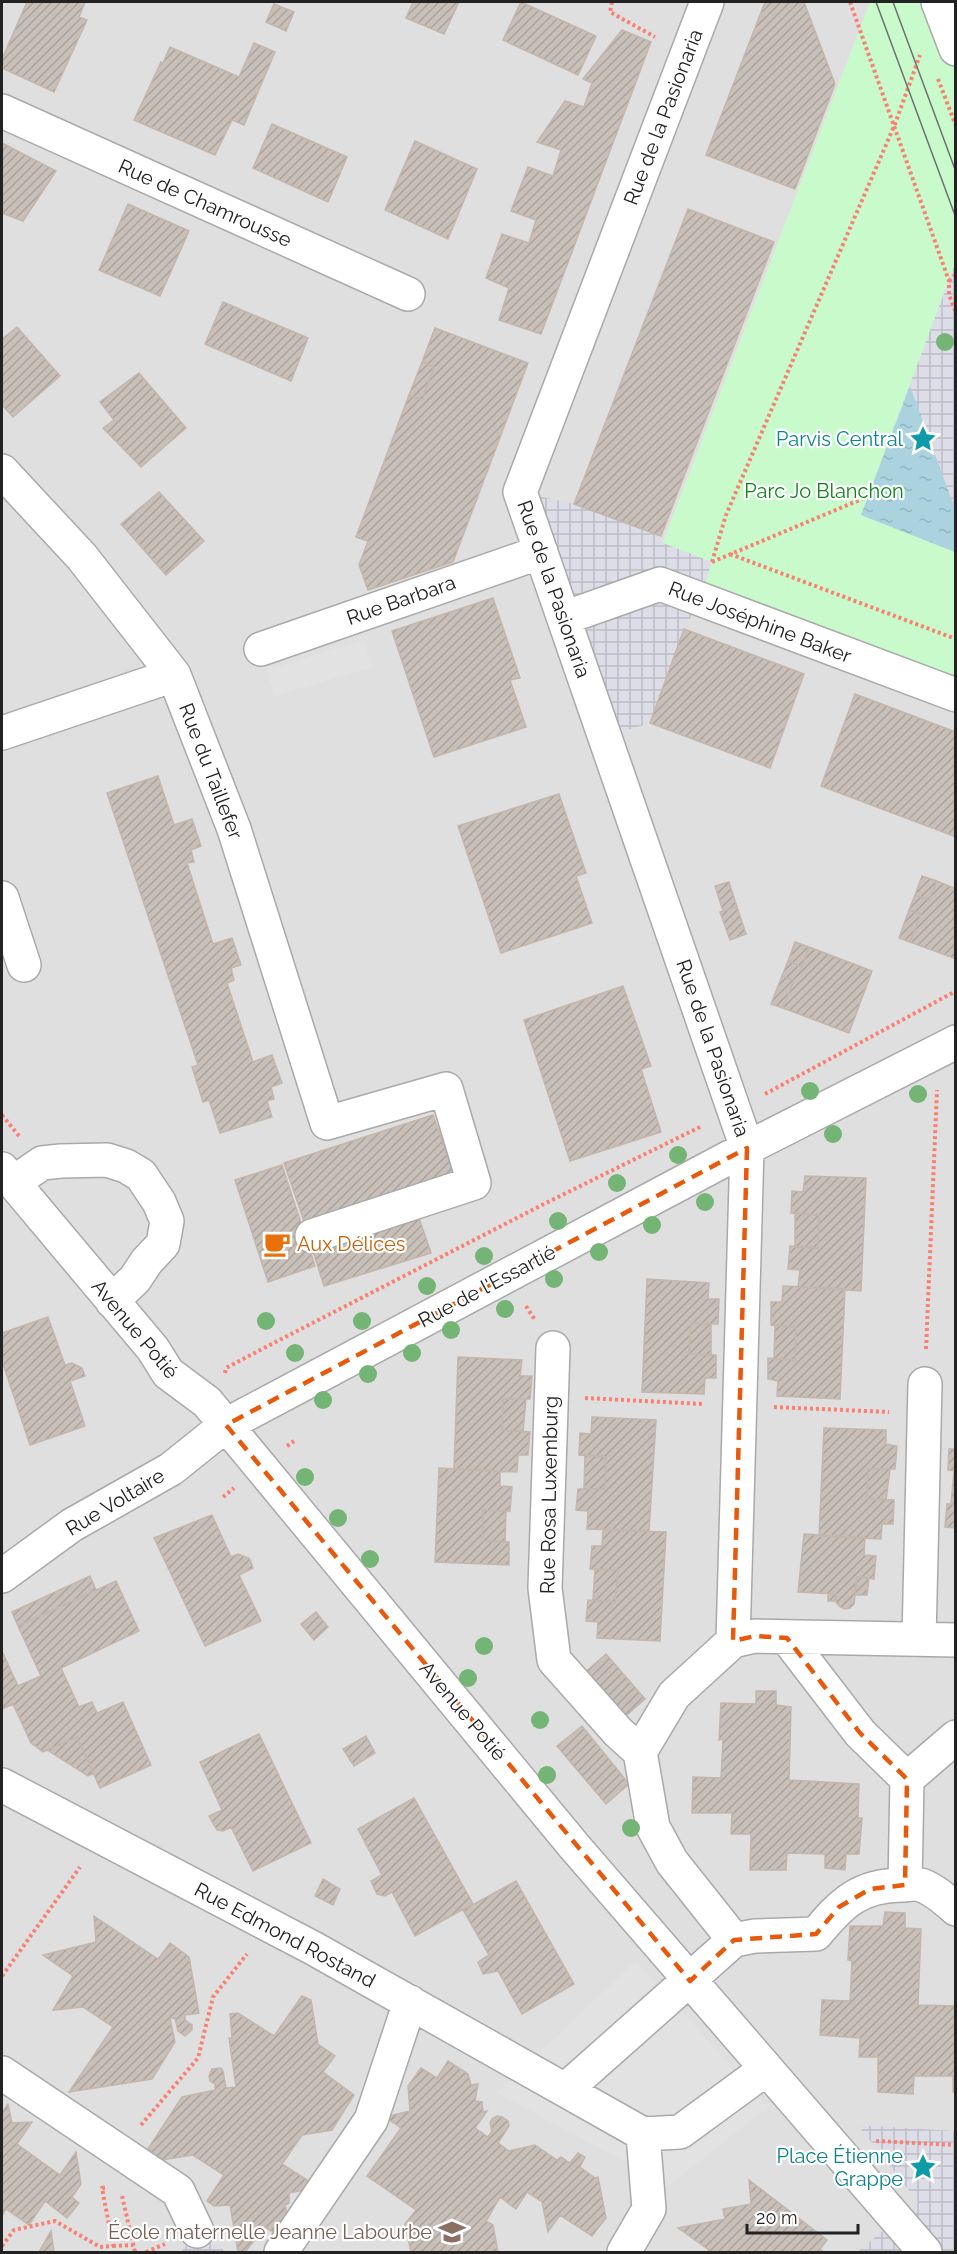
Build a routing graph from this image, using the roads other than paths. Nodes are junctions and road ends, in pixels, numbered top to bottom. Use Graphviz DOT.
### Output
graph roads {
  1 [pos="707,2"];
  2 [pos="938,2"];
  3 [pos="956,49"];
  4 [pos="2,111"];
  5 [pos="408,294"];
  6 [pos="2,471"];
  7 [pos="541,552"];
  8 [pos="564,618"];
  9 [pos="261,649"];
  10 [pos="174,675"];
  11 [pos="956,695"];
  12 [pos="2,733"];
  13 [pos="2,898"];
  14 [pos="24,965"];
  15 [pos="947,1046"];
  16 [pos="747,1148"];
  17 [pos="7,1176"];
  18 [pos="312,1236"];
  19 [pos="112,1301"];
  20 [pos="553,1348"];
  21 [pos="925,1384"];
  22 [pos="226,1425"];
  23 [pos="2,1576"];
  24 [pos="787,1638"];
  25 [pos="919,1639"];
  26 [pos="956,1640"];
  27 [pos="734,1641"];
  28 [pos="956,1737"];
  29 [pos="640,1752"];
  30 [pos="907,1779"];
  31 [pos="2,1785"];
  32 [pos="905,1885"];
  33 [pos="956,1909"];
  34 [pos="734,1940"];
  35 [pos="690,1981"];
  36 [pos="410,2002"];
  37 [pos="766,2069"];
  38 [pos="2,2073"];
  39 [pos="565,2090"];
  40 [pos="644,2134"];
  41 [pos="197,2231"];
  42 [pos="281,2253"];
  43 [pos="624,2253"];
  44 [pos="925,2253"];
  1 -- 7 [label="street, Rue de la Pasionaria"];
  2 -- 3 [label="street"];
  4 -- 5 [label="street, Rue de Chamrousse"];
  6 -- 10 [label="street, Rue du Taillefer"];
  7 -- 8 [label="street, Rue de la Pasionaria"];
  7 -- 9 [label="street, Rue Barbara"];
  8 -- 11 [label="street, Rue Joséphine Baker"];
  8 -- 16 [label="street, Rue de la Pasionaria"];
  10 -- 12 [label="street"];
  10 -- 18 [label="street, Rue du Taillefer"];
  13 -- 14 [label="street"];
  15 -- 16 [label="street, Rue de l'Essartié"];
  16 -- 22 [label="street, Rue de l'Essartié"];
  16 -- 27 [label="street"];
  17 -- 19 [label="street, Avenue Potié"];
  17 -- 19 [label="street"];
  19 -- 22 [label="street, Avenue Potié"];
  20 -- 29 [label="street, Rue Rosa Luxemburg"];
  21 -- 25 [label="street"];
  22 -- 23 [label="street, Rue Voltaire"];
  22 -- 35 [label="street, Avenue Potié"];
  24 -- 25 [label="street"];
  24 -- 27 [label="street"];
  24 -- 30 [label="street"];
  25 -- 26 [label="street"];
  27 -- 29 [label="street"];
  28 -- 30 [label="street"];
  29 -- 34 [label="street"];
  30 -- 32 [label="street"];
  31 -- 36 [label="street, Rue Edmond Rostand"];
  32 -- 33 [label="street"];
  32 -- 34 [label="street"];
  34 -- 35 [label="street"];
  35 -- 37 [label="street, Avenue Potié"];
  35 -- 39 [label="street"];
  36 -- 39 [label="street, Rue Edmond Rostand"];
  36 -- 42 [label="street"];
  37 -- 40 [label="street"];
  37 -- 44 [label="street, Avenue Potié"];
  38 -- 41 [label="street"];
  39 -- 40 [label="street, Rue Edmond Rostand"];
  40 -- 43 [label="street"];
}
